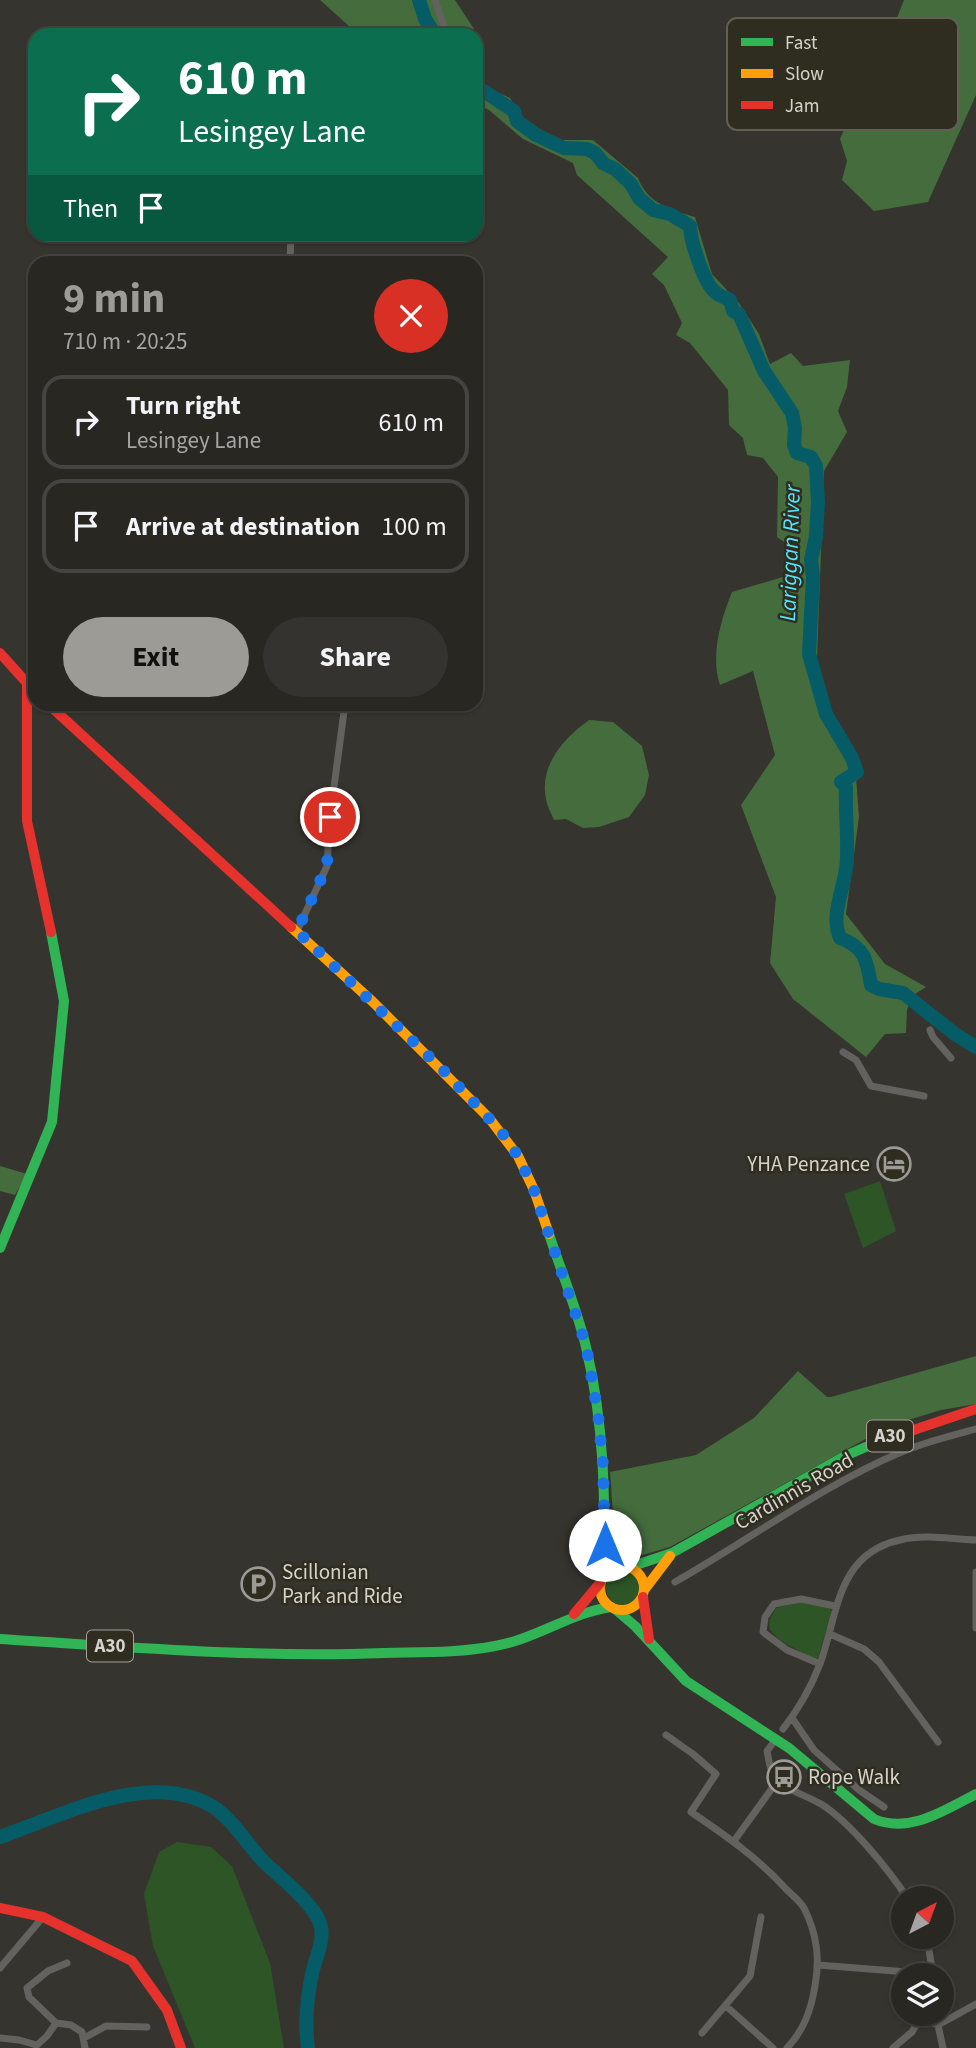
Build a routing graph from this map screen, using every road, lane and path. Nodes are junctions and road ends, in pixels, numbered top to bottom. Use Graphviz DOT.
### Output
graph roads {
  1 [pos="435,0"];
  2 [pos="445,28"];
  3 [pos="0,653"];
  4 [pos="28,685"];
  5 [pos="30,711"];
  6 [pos="56,711"];
  7 [pos="344,711"];
  8 [pos="297,931"];
  9 [pos="930,1030"];
  10 [pos="843,1052"];
  11 [pos="951,1058"];
  12 [pos="924,1096"];
  13 [pos="0,1248"];
  14 [pos="976,1409"];
  15 [pos="976,1429"];
  16 [pos="605,1527"];
  17 [pos="976,1541"];
  18 [pos="673,1553"];
  19 [pos="628,1566"];
  20 [pos="976,1572"];
  21 [pos="601,1580"];
  22 [pos="675,1582"];
  23 [pos="644,1593"];
  24 [pos="835,1606"];
  25 [pos="613,1608"];
  26 [pos="569,1618"];
  27 [pos="976,1628"];
  28 [pos="830,1634"];
  29 [pos="0,1639"];
  30 [pos="649,1639"];
  31 [pos="820,1664"];
  32 [pos="792,1718"];
  33 [pos="783,1729"];
  34 [pos="666,1735"];
  35 [pos="776,1740"];
  36 [pos="937,1742"];
  37 [pos="778,1780"];
  38 [pos="976,1794"];
  39 [pos="884,1807"];
  40 [pos="734,1841"];
  41 [pos="900,1886"];
  42 [pos="0,1908"];
  43 [pos="43,1917"];
  44 [pos="761,1917"];
  45 [pos="67,1963"];
  46 [pos="818,1965"];
  47 [pos="0,1968"];
  48 [pos="891,1971"];
  49 [pos="976,2004"];
  50 [pos="726,2006"];
  51 [pos="954,2016"];
  52 [pos="56,2023"];
  53 [pos="916,2026"];
  54 [pos="938,2026"];
  55 [pos="146,2027"];
  56 [pos="702,2033"];
  57 [pos="0,2038"];
  58 [pos="83,2038"];
  59 [pos="85,2048"];
  60 [pos="181,2048"];
  61 [pos="773,2048"];
  62 [pos="787,2048"];
  63 [pos="893,2048"];
  64 [pos="943,2048"];
  1 -- 2 [label="street"];
  3 -- 4 [label="main road"];
  5 -- 13 [label="main road"];
  6 -- 8 [label="main road"];
  7 -- 8 [label="street"];
  8 -- 16 [label="main road"];
  9 -- 11 [label="street"];
  10 -- 12 [label="street"];
  14 -- 18 [label="main road, A30"];
  15 -- 22 [label="street, Cardinnis Road"];
  16 -- 19 [label="main road"];
  16 -- 21 [label="main road"];
  17 -- 24 [label="street"];
  18 -- 19 [label="main road, A30"];
  18 -- 23 [label="main road, A30"];
  19 -- 21 [label="main road"];
  19 -- 23 [label="main road"];
  20 -- 27 [label="street"];
  21 -- 25 [label="main road"];
  21 -- 26 [label="main road, A30"];
  23 -- 25 [label="main road"];
  23 -- 30 [label="main road"];
  24 -- 28 [label="street"];
  24 -- 31 [label="street"];
  25 -- 26 [label="main road, A30"];
  25 -- 30 [label="main road"];
  26 -- 29 [label="main road, A30"];
  28 -- 31 [label="street"];
  28 -- 36 [label="street"];
  30 -- 35 [label="main road"];
  31 -- 32 [label="street"];
  32 -- 33 [label="street"];
  32 -- 39 [label="street"];
  34 -- 40 [label="street"];
  35 -- 37 [label="street"];
  35 -- 38 [label="main road"];
  37 -- 40 [label="street"];
  37 -- 41 [label="street"];
  40 -- 46 [label="street"];
  42 -- 43 [label="main road"];
  43 -- 47 [label="street"];
  43 -- 60 [label="main road"];
  44 -- 50 [label="street"];
  45 -- 52 [label="street"];
  46 -- 48 [label="street"];
  46 -- 62 [label="street"];
  49 -- 51 [label="street"];
  50 -- 56 [label="street"];
  50 -- 61 [label="street"];
  52 -- 57 [label="street"];
  52 -- 58 [label="street"];
  53 -- 63 [label="street"];
  54 -- 64 [label="street"];
  55 -- 58 [label="street"];
  58 -- 59 [label="street"];
}
